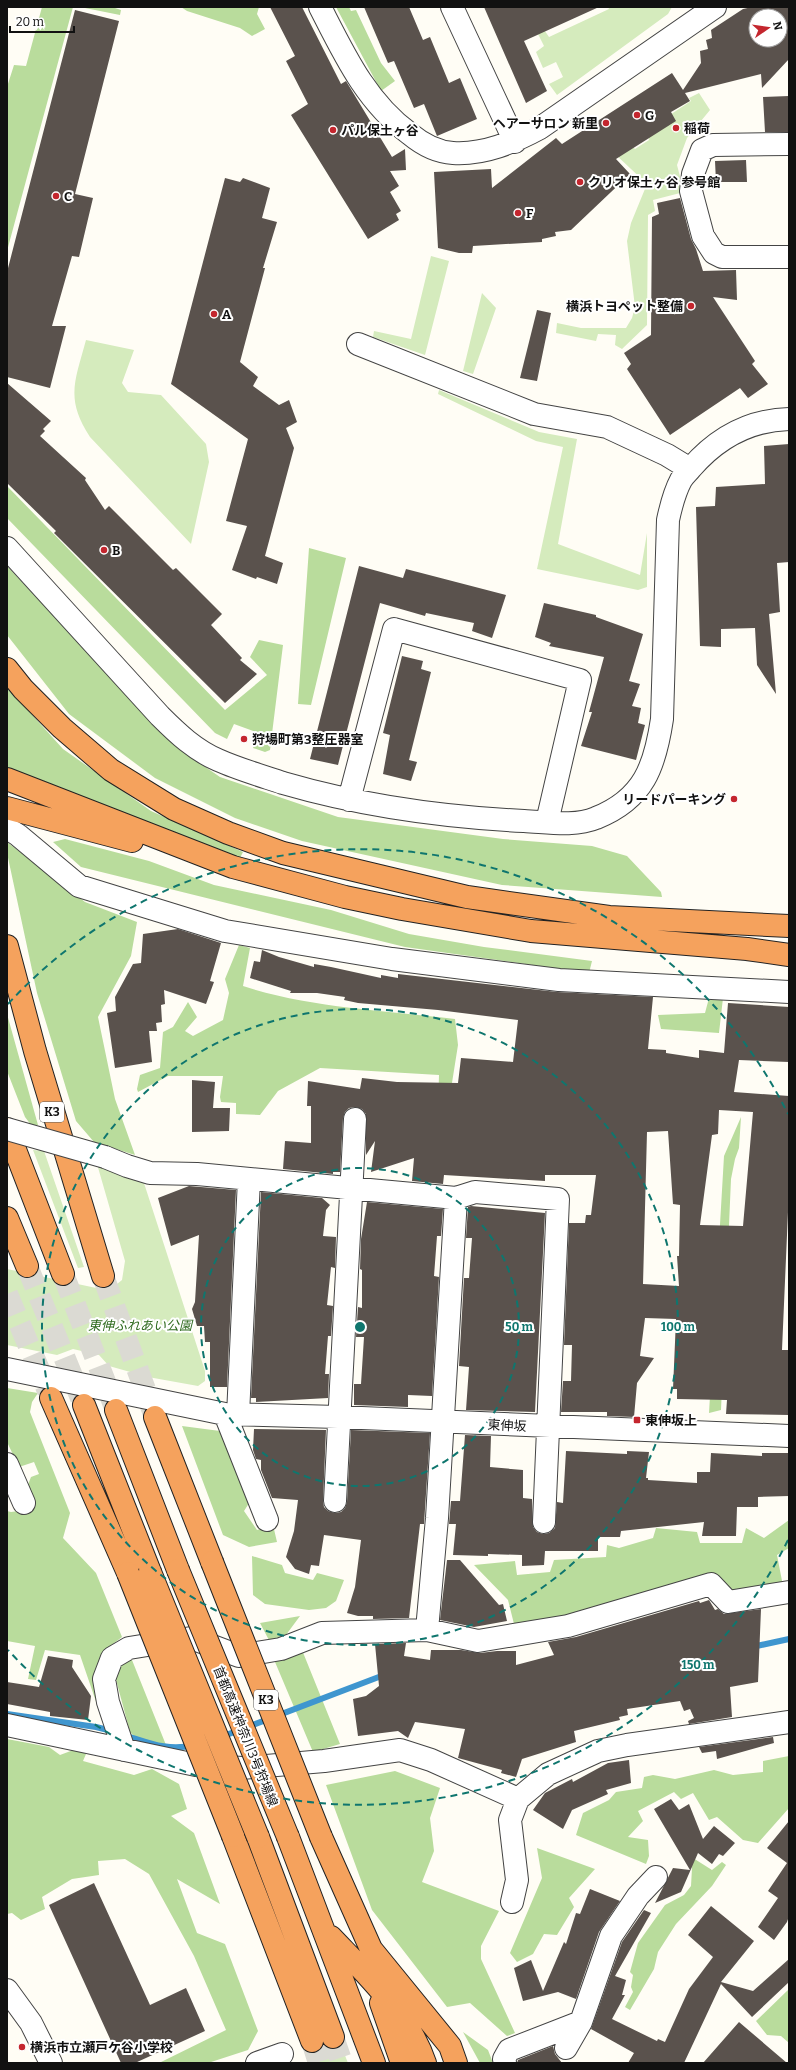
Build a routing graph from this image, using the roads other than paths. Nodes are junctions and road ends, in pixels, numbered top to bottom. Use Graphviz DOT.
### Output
graph roads {
  1 [pos="320,7"];
  2 [pos="452,7"];
  3 [pos="707,9"];
  4 [pos="514,142"];
  5 [pos="789,144"];
  6 [pos="789,257"];
  7 [pos="358,344"];
  8 [pos="789,419"];
  9 [pos="690,469"];
  10 [pos="7,548"];
  11 [pos="7,669"];
  12 [pos="7,779"];
  13 [pos="349,800"];
  14 [pos="7,808"];
  15 [pos="547,822"];
  16 [pos="7,828"];
  17 [pos="233,867"];
  18 [pos="789,926"];
  19 [pos="7,946"];
  20 [pos="747,949"];
  21 [pos="789,951"];
  22 [pos="789,955"];
  23 [pos="789,992"];
  24 [pos="355,1120"];
  25 [pos="7,1129"];
  26 [pos="249,1179"];
  27 [pos="351,1188"];
  28 [pos="456,1198"];
  29 [pos="7,1218"];
  30 [pos="27,1266"];
  31 [pos="63,1274"];
  32 [pos="103,1276"];
  33 [pos="7,1369"];
  34 [pos="51,1398"];
  35 [pos="84,1404"];
  36 [pos="116,1410"];
  37 [pos="232,1414"];
  38 [pos="155,1417"];
  39 [pos="338,1417"];
  40 [pos="442,1422"];
  41 [pos="547,1427"];
  42 [pos="789,1436"];
  43 [pos="7,1464"];
  44 [pos="335,1501"];
  45 [pos="24,1503"];
  46 [pos="267,1520"];
  47 [pos="544,1522"];
  48 [pos="789,1592"];
  49 [pos="427,1630"];
  50 [pos="789,1722"];
  51 [pos="7,1724"];
  52 [pos="124,1750"];
  53 [pos="518,1799"];
  54 [pos="656,1877"];
  55 [pos="512,1902"];
  56 [pos="323,1928"];
  57 [pos="374,1983"];
  58 [pos="346,1988"];
  59 [pos="7,1990"];
  60 [pos="581,2022"];
  61 [pos="433,2025"];
  62 [pos="566,2048"];
  63 [pos="282,2054"];
  64 [pos="51,2063"];
  65 [pos="257,2063"];
  66 [pos="374,2063"];
  67 [pos="388,2063"];
  68 [pos="402,2063"];
  69 [pos="425,2063"];
  70 [pos="444,2063"];
  71 [pos="456,2063"];
  72 [pos="505,2063"];
  1 -- 4 [label="street"];
  2 -- 4 [label="street"];
  3 -- 4 [label="street"];
  5 -- 6 [label="street"];
  7 -- 9 [label="street"];
  8 -- 9 [label="street"];
  9 -- 15 [label="street"];
  10 -- 13 [label="street"];
  11 -- 18 [label="highway"];
  12 -- 17 [label="highway"];
  13 -- 15 [label="street"];
  13 -- 15 [label="street"];
  14 -- 17 [label="highway"];
  16 -- 23 [label="street"];
  17 -- 20 [label="highway"];
  19 -- 32 [label="highway, K3"];
  20 -- 21 [label="highway"];
  20 -- 22 [label="highway"];
  24 -- 27 [label="street"];
  25 -- 26 [label="street, bridge"];
  25 -- 31 [label="highway"];
  26 -- 27 [label="street"];
  26 -- 37 [label="street"];
  27 -- 28 [label="street"];
  27 -- 39 [label="street"];
  28 -- 40 [label="street"];
  28 -- 41 [label="street"];
  29 -- 30 [label="highway"];
  33 -- 37 [label="street, 東伸坂"];
  34 -- 35 [label="highway, 首都高速神奈川3号狩場線, bridge"];
  36 -- 56 [label="highway, 首都高速神奈川3号狩場線 / K3, bridge"];
  37 -- 39 [label="street, 東伸坂"];
  37 -- 46 [label="street"];
  38 -- 61 [label="highway, K3, bridge"];
  39 -- 40 [label="street, 東伸坂"];
  39 -- 44 [label="street"];
  40 -- 41 [label="street, 東伸坂"];
  40 -- 49 [label="street"];
  41 -- 42 [label="street, 東伸坂"];
  41 -- 47 [label="street"];
  43 -- 45 [label="street"];
  48 -- 49 [label="street"];
  49 -- 52 [label="street"];
  50 -- 53 [label="street"];
  51 -- 52 [label="street"];
  52 -- 53 [label="street"];
  53 -- 55 [label="street"];
  54 -- 60 [label="street"];
  56 -- 57 [label="highway"];
  56 -- 58 [label="highway, 首都高速神奈川3号狩場線 / K3"];
  57 -- 68 [label="highway"];
  57 -- 69 [label="highway"];
  58 -- 66 [label="highway, 首都高速神奈川3号狩場線 / K3"];
  58 -- 67 [label="highway"];
  59 -- 64 [label="street"];
  60 -- 62 [label="street"];
  60 -- 72 [label="street"];
  61 -- 70 [label="highway"];
  61 -- 71 [label="highway, K3"];
  63 -- 65 [label="street"];
}
